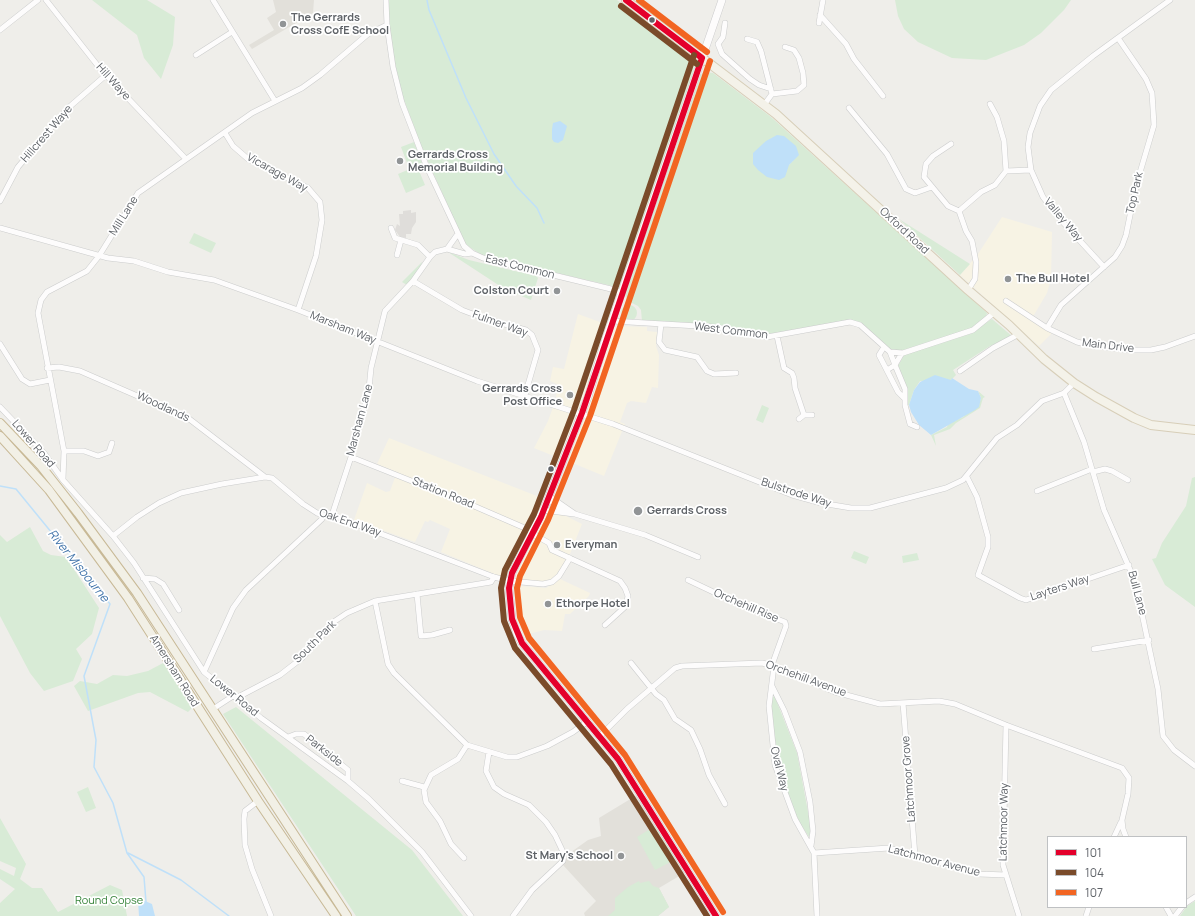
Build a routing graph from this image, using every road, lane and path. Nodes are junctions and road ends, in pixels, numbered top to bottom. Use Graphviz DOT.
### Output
graph roads {
  1 [pos="38,0"];
  2 [pos="46,0"];
  3 [pos="213,0"];
  4 [pos="386,0"];
  5 [pos="626,0"];
  6 [pos="722,0"];
  7 [pos="823,0"];
  8 [pos="1170,0"];
  9 [pos="820,15"];
  10 [pos="725,24"];
  11 [pos="819,24"];
  12 [pos="387,25"];
  13 [pos="0,30"];
  14 [pos="232,32"];
  15 [pos="1118,38"];
  16 [pos="747,39"];
  17 [pos="785,47"];
  18 [pos="196,55"];
  19 [pos="702,58"];
  20 [pos="106,75"];
  21 [pos="772,91"];
  22 [pos="883,96"];
  23 [pos="275,101"];
  24 [pos="990,104"];
  25 [pos="764,105"];
  26 [pos="849,108"];
  27 [pos="225,133"];
  28 [pos="950,144"];
  29 [pos="186,159"];
  30 [pos="1031,170"];
  31 [pos="1006,172"];
  32 [pos="932,187"];
  33 [pos="0,201"];
  34 [pos="959,210"];
  35 [pos="0,228"];
  36 [pos="391,228"];
  37 [pos="457,235"];
  38 [pos="401,240"];
  39 [pos="447,249"];
  40 [pos="472,253"];
  41 [pos="397,255"];
  42 [pos="99,256"];
  43 [pos="430,257"];
  44 [pos="1104,267"];
  45 [pos="413,281"];
  46 [pos="968,290"];
  47 [pos="622,293"];
  48 [pos="1006,301"];
  49 [pos="298,310"];
  50 [pos="996,312"];
  51 [pos="612,321"];
  52 [pos="661,324"];
  53 [pos="1047,328"];
  54 [pos="1019,334"];
  55 [pos="777,336"];
  56 [pos="1195,336"];
  57 [pos="378,342"];
  58 [pos="0,344"];
  59 [pos="884,347"];
  60 [pos="890,352"];
  61 [pos="902,353"];
  62 [pos="895,365"];
  63 [pos="47,368"];
  64 [pos="887,370"];
  65 [pos="960,371"];
  66 [pos="736,373"];
  67 [pos="900,377"];
  68 [pos="50,380"];
  69 [pos="893,381"];
  70 [pos="1074,383"];
  71 [pos="1064,393"];
  72 [pos="526,395"];
  73 [pos="904,398"];
  74 [pos="0,407"];
  75 [pos="582,413"];
  76 [pos="804,415"];
  77 [pos="812,415"];
  78 [pos="799,420"];
  79 [pos="0,423"];
  80 [pos="917,427"];
  81 [pos="1195,430"];
  82 [pos="0,436"];
  83 [pos="112,443"];
  84 [pos="64,451"];
  85 [pos="351,457"];
  86 [pos="1093,471"];
  87 [pos="265,477"];
  88 [pos="967,477"];
  89 [pos="63,480"];
  90 [pos="1128,480"];
  91 [pos="1037,491"];
  92 [pos="549,498"];
  93 [pos="543,510"];
  94 [pos="574,514"];
  95 [pos="324,515"];
  96 [pos="332,515"];
  97 [pos="533,533"];
  98 [pos="113,536"];
  99 [pos="698,557"];
  100 [pos="570,558"];
  101 [pos="1129,565"];
  102 [pos="494,577"];
  103 [pos="143,578"];
  104 [pos="688,580"];
  105 [pos="510,581"];
  106 [pos="417,594"];
  107 [pos="375,601"];
  108 [pos="179,610"];
  109 [pos="605,625"];
  110 [pos="450,630"];
  111 [pos="1149,640"];
  112 [pos="1094,649"];
  113 [pos="631,663"];
  114 [pos="773,666"];
  115 [pos="204,672"];
  116 [pos="772,686"];
  117 [pos="651,688"];
  118 [pos="233,696"];
  119 [pos="903,703"];
  120 [pos="213,709"];
  121 [pos="588,721"];
  122 [pos="1006,726"];
  123 [pos="600,736"];
  124 [pos="288,737"];
  125 [pos="467,745"];
  126 [pos="489,752"];
  127 [pos="1195,766"];
  128 [pos="348,781"];
  129 [pos="402,781"];
  130 [pos="424,787"];
  131 [pos="258,801"];
  132 [pos="725,804"];
  133 [pos="1122,820"];
  134 [pos="1114,836"];
  135 [pos="1126,836"];
  136 [pos="811,846"];
  137 [pos="814,853"];
  138 [pos="915,856"];
  139 [pos="464,858"];
  140 [pos="1006,875"];
  141 [pos="1181,908"];
  142 [pos="271,916"];
  143 [pos="336,916"];
  144 [pos="347,916"];
  145 [pos="471,916"];
  146 [pos="513,916"];
  147 [pos="716,916"];
  148 [pos="817,916"];
  149 [pos="1019,916"];
  150 [pos="1175,916"];
  1 -- 13 [label="street"];
  2 -- 20 [label="street, Hill Waye"];
  3 -- 14 [label="street"];
  4 -- 12 [label="street, East Common"];
  5 -- 19 [label="main road, Oxford Road"];
  6 -- 19 [label="main road"];
  7 -- 9 [label="street"];
  8 -- 15 [label="street, Valley Way"];
  9 -- 11 [label="street"];
  9 -- 22 [label="street"];
  10 -- 21 [label="street"];
  12 -- 23 [label="street, Mill Lane"];
  12 -- 37 [label="street, East Common"];
  14 -- 18 [label="street"];
  14 -- 23 [label="street"];
  15 -- 30 [label="street, Valley Way"];
  15 -- 44 [label="street, Top Park"];
  16 -- 21 [label="street"];
  17 -- 21 [label="street"];
  19 -- 25 [label="main road, Oxford Road"];
  19 -- 47 [label="main road"];
  20 -- 29 [label="street, Hill Waye"];
  20 -- 33 [label="street, Hillcrest Waye"];
  21 -- 25 [label="street"];
  23 -- 27 [label="street, Mill Lane"];
  24 -- 31 [label="street"];
  25 -- 46 [label="main road, Oxford Road"];
  26 -- 32 [label="street"];
  27 -- 29 [label="street, Mill Lane"];
  27 -- 49 [label="street, Vicarage Way"];
  28 -- 32 [label="street"];
  29 -- 42 [label="street, Mill Lane"];
  30 -- 31 [label="street"];
  30 -- 44 [label="street, Valley Way"];
  31 -- 34 [label="street"];
  32 -- 34 [label="street"];
  34 -- 46 [label="street"];
  35 -- 42 [label="street, Marsham Way"];
  36 -- 38 [label="street"];
  37 -- 39 [label="street, Marsham Lane"];
  37 -- 40 [label="street, East Common"];
  38 -- 41 [label="street"];
  38 -- 43 [label="street"];
  39 -- 40 [label="street"];
  39 -- 43 [label="street, Marsham Lane"];
  40 -- 47 [label="street, East Common"];
  42 -- 49 [label="street, Marsham Way"];
  42 -- 63 [label="street, Mill Lane"];
  43 -- 45 [label="street, Marsham Lane"];
  44 -- 53 [label="street, Top Park"];
  45 -- 57 [label="street, Marsham Lane"];
  45 -- 72 [label="street, Fulmer Way"];
  46 -- 50 [label="main road, Oxford Road"];
  47 -- 51 [label="main road"];
  48 -- 53 [label="street, Main Drive"];
  49 -- 57 [label="street, Marsham Way"];
  50 -- 54 [label="main road, Oxford Road"];
  50 -- 61 [label="street"];
  51 -- 52 [label="street, West Common"];
  51 -- 75 [label="main road"];
  52 -- 55 [label="street, West Common"];
  52 -- 66 [label="street"];
  53 -- 56 [label="street, Main Drive"];
  54 -- 65 [label="street"];
  54 -- 70 [label="main road, Oxford Road"];
  55 -- 59 [label="street, West Common"];
  55 -- 76 [label="street"];
  57 -- 72 [label="street, Marsham Way"];
  57 -- 85 [label="street, Marsham Lane"];
  58 -- 68 [label="street"];
  59 -- 60 [label="street, West Common"];
  59 -- 64 [label="street"];
  60 -- 61 [label="street"];
  60 -- 62 [label="street"];
  61 -- 62 [label="street"];
  62 -- 64 [label="street"];
  62 -- 67 [label="street"];
  63 -- 68 [label="street, Mill Lane"];
  63 -- 87 [label="street, Woodlands"];
  64 -- 69 [label="street"];
  67 -- 69 [label="street"];
  67 -- 73 [label="street"];
  68 -- 84 [label="street, Mill Lane"];
  69 -- 73 [label="street"];
  70 -- 71 [label="street, Bulstrode Way"];
  70 -- 81 [label="main road, Oxford Road"];
  71 -- 86 [label="street, Bull Lane"];
  71 -- 88 [label="street, Bulstrode Way"];
  72 -- 75 [label="street, Marsham Way"];
  73 -- 80 [label="street"];
  74 -- 89 [label="street, Lower Road"];
  75 -- 88 [label="street, Bulstrode Way"];
  75 -- 92 [label="main road"];
  76 -- 77 [label="street"];
  76 -- 78 [label="street"];
  79 -- 120 [label="highway"];
  82 -- 131 [label="highway, Amersham Road"];
  83 -- 84 [label="street"];
  84 -- 89 [label="street, Mill Lane"];
  85 -- 96 [label="street, Marsham Lane"];
  85 -- 97 [label="street, Station Road"];
  86 -- 90 [label="street"];
  86 -- 91 [label="street"];
  86 -- 101 [label="street, Bull Lane"];
  87 -- 95 [label="street, Oak End Way"];
  87 -- 98 [label="street"];
  88 -- 101 [label="street, Layters Way"];
  89 -- 98 [label="street, Lower Road"];
  92 -- 93 [label="main road"];
  92 -- 94 [label="street"];
  93 -- 94 [label="street"];
  93 -- 97 [label="main road"];
  94 -- 99 [label="street"];
  95 -- 96 [label="street, Oak End Way"];
  95 -- 115 [label="street"];
  96 -- 102 [label="street, Oak End Way"];
  97 -- 100 [label="street, Station Road"];
  97 -- 105 [label="main road"];
  98 -- 103 [label="street, Lower Road"];
  100 -- 105 [label="street, Oak End Way"];
  100 -- 109 [label="street, Station Road"];
  101 -- 111 [label="street, Bull Lane"];
  102 -- 105 [label="street, Oak End Way"];
  102 -- 106 [label="street, South Park"];
  103 -- 108 [label="street"];
  103 -- 115 [label="street, Lower Road"];
  104 -- 114 [label="street, Orchehill Rise"];
  105 -- 121 [label="main road"];
  106 -- 107 [label="street, South Park"];
  106 -- 110 [label="street"];
  107 -- 118 [label="street, South Park"];
  107 -- 125 [label="street"];
  111 -- 112 [label="street"];
  111 -- 127 [label="street, Bull Lane"];
  113 -- 117 [label="street"];
  114 -- 116 [label="street, Oval Way"];
  114 -- 117 [label="street, Orchehill Avenue"];
  114 -- 119 [label="street, Orchehill Avenue"];
  115 -- 118 [label="street, Lower Road"];
  116 -- 136 [label="street, Oval Way"];
  116 -- 136 [label="street, Oval Way"];
  117 -- 123 [label="street, Orchehill Avenue"];
  117 -- 132 [label="street"];
  118 -- 120 [label="street, South Park"];
  118 -- 124 [label="street, Lower Road"];
  119 -- 122 [label="street, Orchehill Avenue"];
  119 -- 138 [label="street, Latchmoor Grove"];
  120 -- 144 [label="highway"];
  121 -- 123 [label="main road"];
  121 -- 126 [label="street"];
  122 -- 133 [label="street, Orchehill Avenue"];
  122 -- 140 [label="street, Latchmoor Way"];
  123 -- 147 [label="main road"];
  124 -- 128 [label="street, Lower Road"];
  124 -- 128 [label="street, Parkside"];
  125 -- 126 [label="street"];
  125 -- 130 [label="street"];
  126 -- 146 [label="street"];
  128 -- 145 [label="street, Lower Road"];
  129 -- 130 [label="street"];
  130 -- 139 [label="street"];
  131 -- 142 [label="street"];
  131 -- 143 [label="highway, Amersham Road"];
  133 -- 134 [label="street"];
  133 -- 135 [label="street, Orchehill Avenue"];
  136 -- 137 [label="street, Oval Way"];
  137 -- 138 [label="street, Latchmoor Avenue"];
  137 -- 148 [label="street, Oval Way"];
  138 -- 140 [label="street, Latchmoor Avenue"];
  140 -- 149 [label="street, Latchmoor Way"];
  141 -- 150 [label="street"];
}
